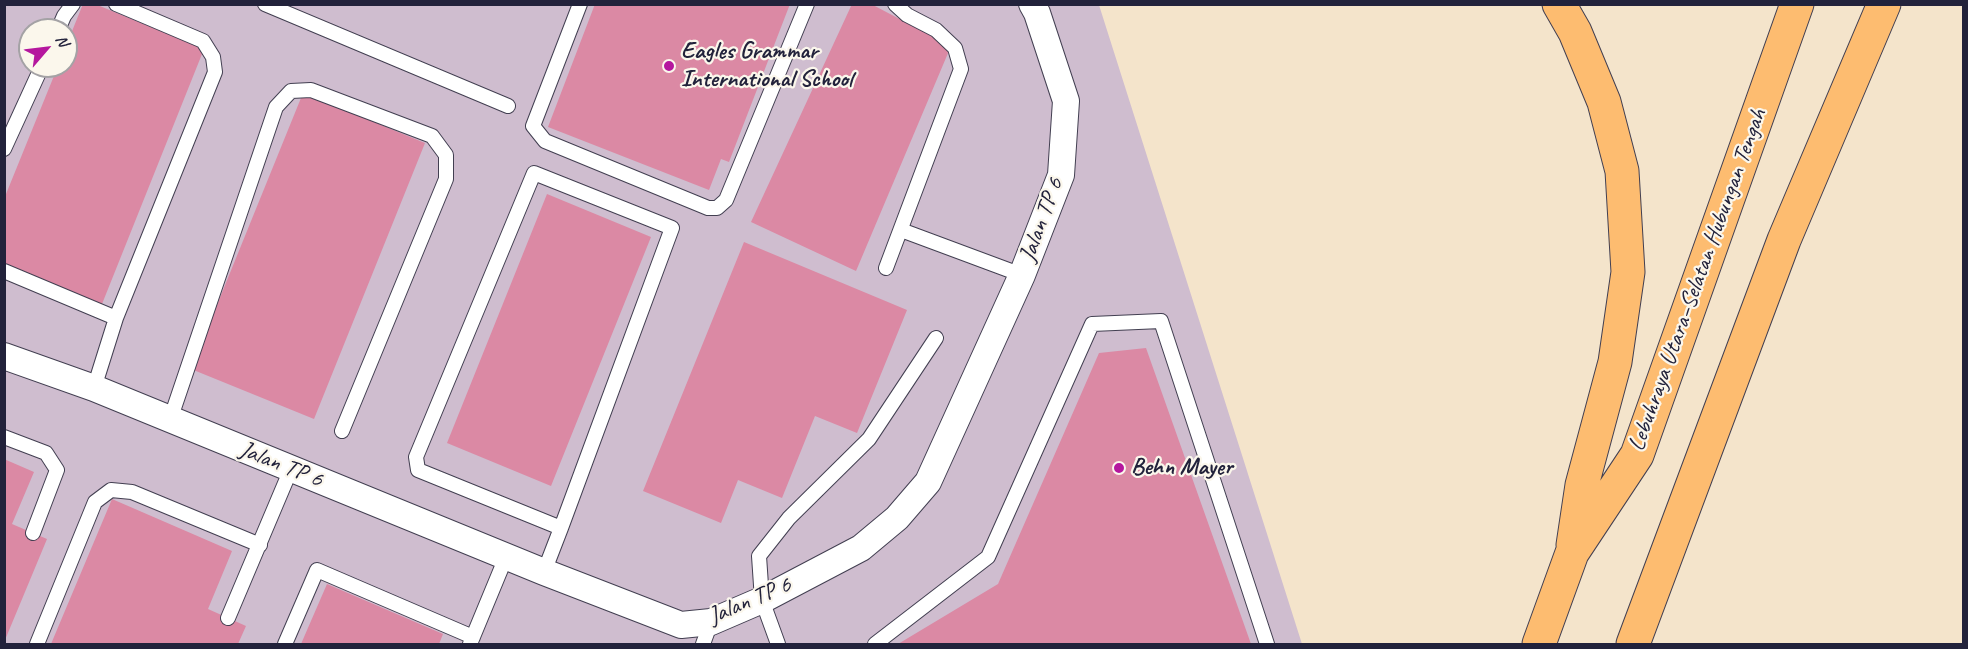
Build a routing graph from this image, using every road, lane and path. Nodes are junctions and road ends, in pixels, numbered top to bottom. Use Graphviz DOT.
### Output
graph roads {
  1 [pos="73,4"];
  2 [pos="116,4"];
  3 [pos="265,4"];
  4 [pos="580,4"];
  5 [pos="807,4"];
  6 [pos="895,4"];
  7 [pos="1032,4"];
  8 [pos="1559,4"];
  9 [pos="1797,4"];
  10 [pos="1884,4"];
  11 [pos="63,18"];
  12 [pos="37,78"];
  13 [pos="508,106"];
  14 [pos="4,149"];
  15 [pos="900,230"];
  16 [pos="886,268"];
  17 [pos="4,271"];
  18 [pos="1022,275"];
  19 [pos="116,318"];
  20 [pos="936,338"];
  21 [pos="4,356"];
  22 [pos="94,388"];
  23 [pos="170,420"];
  24 [pos="342,431"];
  25 [pos="4,437"];
  26 [pos="291,469"];
  27 [pos="561,528"];
  28 [pos="33,532"];
  29 [pos="260,545"];
  30 [pos="1572,553"];
  31 [pos="506,557"];
  32 [pos="544,572"];
  33 [pos="762,600"];
  34 [pos="228,618"];
  35 [pos="707,633"];
  36 [pos="472,641"];
  37 [pos="37,645"];
  38 [pos="285,645"];
  39 [pos="778,645"];
  40 [pos="875,645"];
  41 [pos="1267,645"];
  42 [pos="1539,645"];
  43 [pos="1633,645"];
  1 -- 11 [label="lane"];
  2 -- 19 [label="lane"];
  3 -- 13 [label="lane"];
  4 -- 5 [label="lane"];
  6 -- 15 [label="lane"];
  7 -- 18 [label="street, Jalan TP 6"];
  8 -- 30 [label="highway"];
  9 -- 30 [label="highway, Lebuhraya Utara–Selatan Hubungan Tengah"];
  10 -- 43 [label="highway"];
  12 -- 14 [label="lane"];
  15 -- 16 [label="lane"];
  15 -- 18 [label="lane"];
  17 -- 19 [label="lane"];
  18 -- 33 [label="street, Jalan TP 6"];
  19 -- 22 [label="lane"];
  20 -- 33 [label="lane"];
  21 -- 22 [label="street, Jalan TP 6"];
  22 -- 23 [label="street, Jalan TP 6"];
  23 -- 24 [label="lane"];
  23 -- 26 [label="street, Jalan TP 6"];
  25 -- 28 [label="lane"];
  26 -- 29 [label="lane"];
  26 -- 31 [label="street, Jalan TP 6"];
  27 -- 27 [label="lane"];
  27 -- 32 [label="lane"];
  29 -- 34 [label="lane"];
  29 -- 37 [label="lane"];
  30 -- 42 [label="highway, Lebuhraya Utara–Selatan Hubungan Tengah"];
  31 -- 32 [label="street, Jalan TP 6"];
  31 -- 36 [label="lane"];
  32 -- 35 [label="street, Jalan TP 6"];
  33 -- 35 [label="street, Jalan TP 6"];
  33 -- 39 [label="lane"];
  36 -- 38 [label="lane"];
  40 -- 41 [label="lane"];
}
